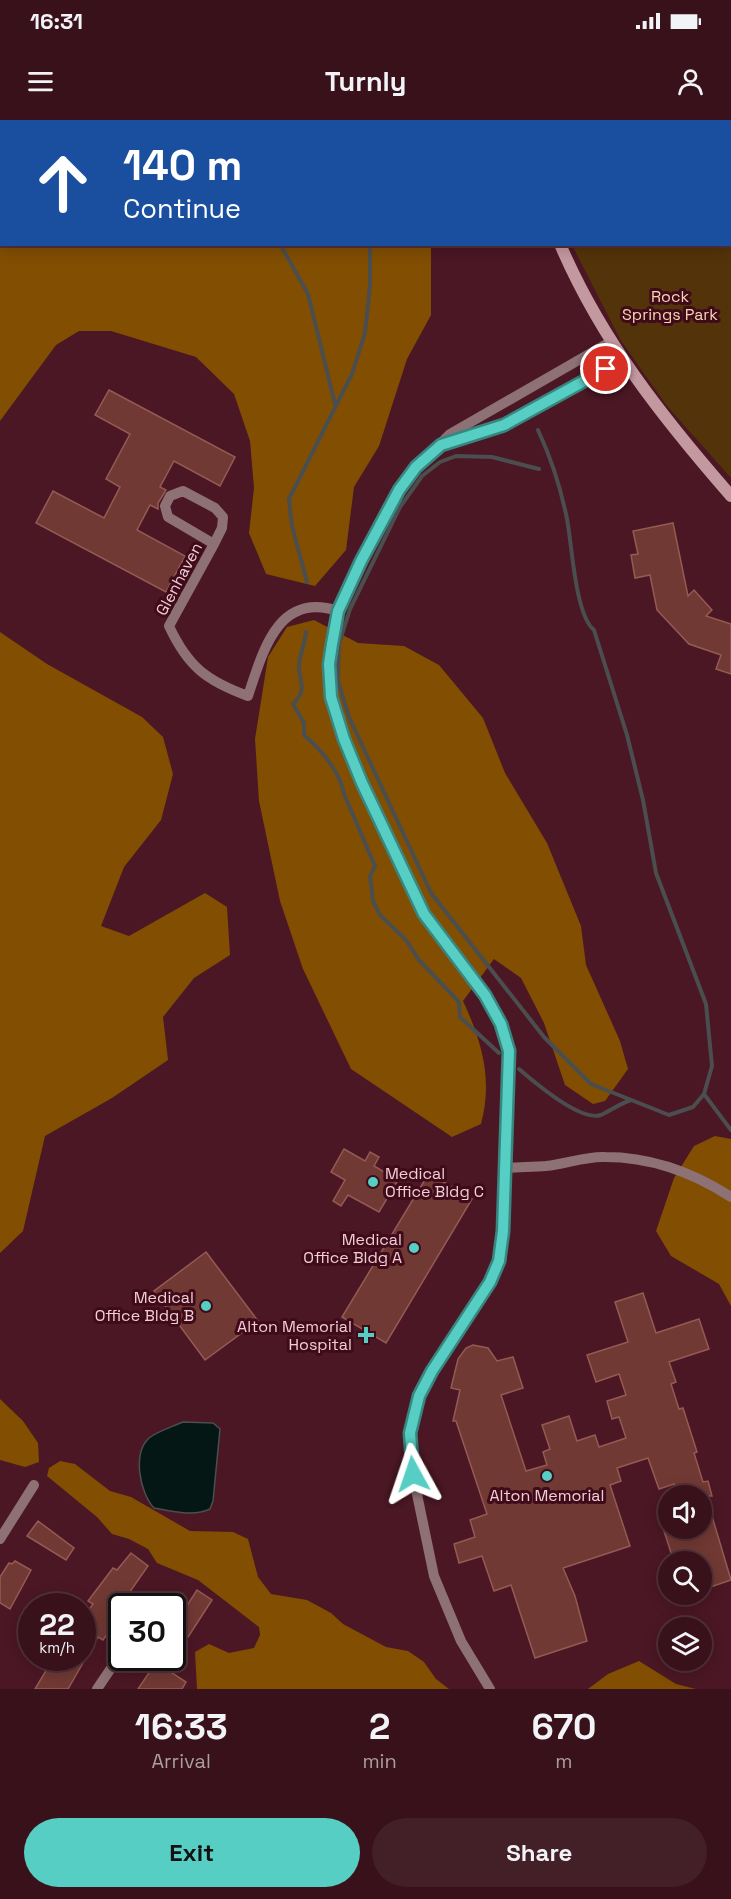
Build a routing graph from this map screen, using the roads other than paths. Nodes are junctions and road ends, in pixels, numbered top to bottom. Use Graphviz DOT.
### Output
graph roads {
  1 [pos="561,246"];
  2 [pos="610,342"];
  3 [pos="622,360"];
  4 [pos="441,445"];
  5 [pos="731,496"];
  6 [pos="214,544"];
  7 [pos="338,611"];
  8 [pos="505,1168"];
  9 [pos="731,1197"];
  10 [pos="34,1485"];
  11 [pos="0,1539"];
  12 [pos="109,1671"];
  13 [pos="97,1689"];
  14 [pos="490,1689"];
  1 -- 2 [label="main road"];
  2 -- 3 [label="main road"];
  2 -- 4 [label="street"];
  3 -- 4 [label="street"];
  3 -- 5 [label="main road"];
  4 -- 7 [label="street"];
  6 -- 6 [label="street, Glenhaven"];
  6 -- 7 [label="street, Glenhaven"];
  7 -- 8 [label="street"];
  8 -- 9 [label="street"];
  8 -- 14 [label="street"];
  10 -- 11 [label="street"];
  12 -- 13 [label="street"];
}
